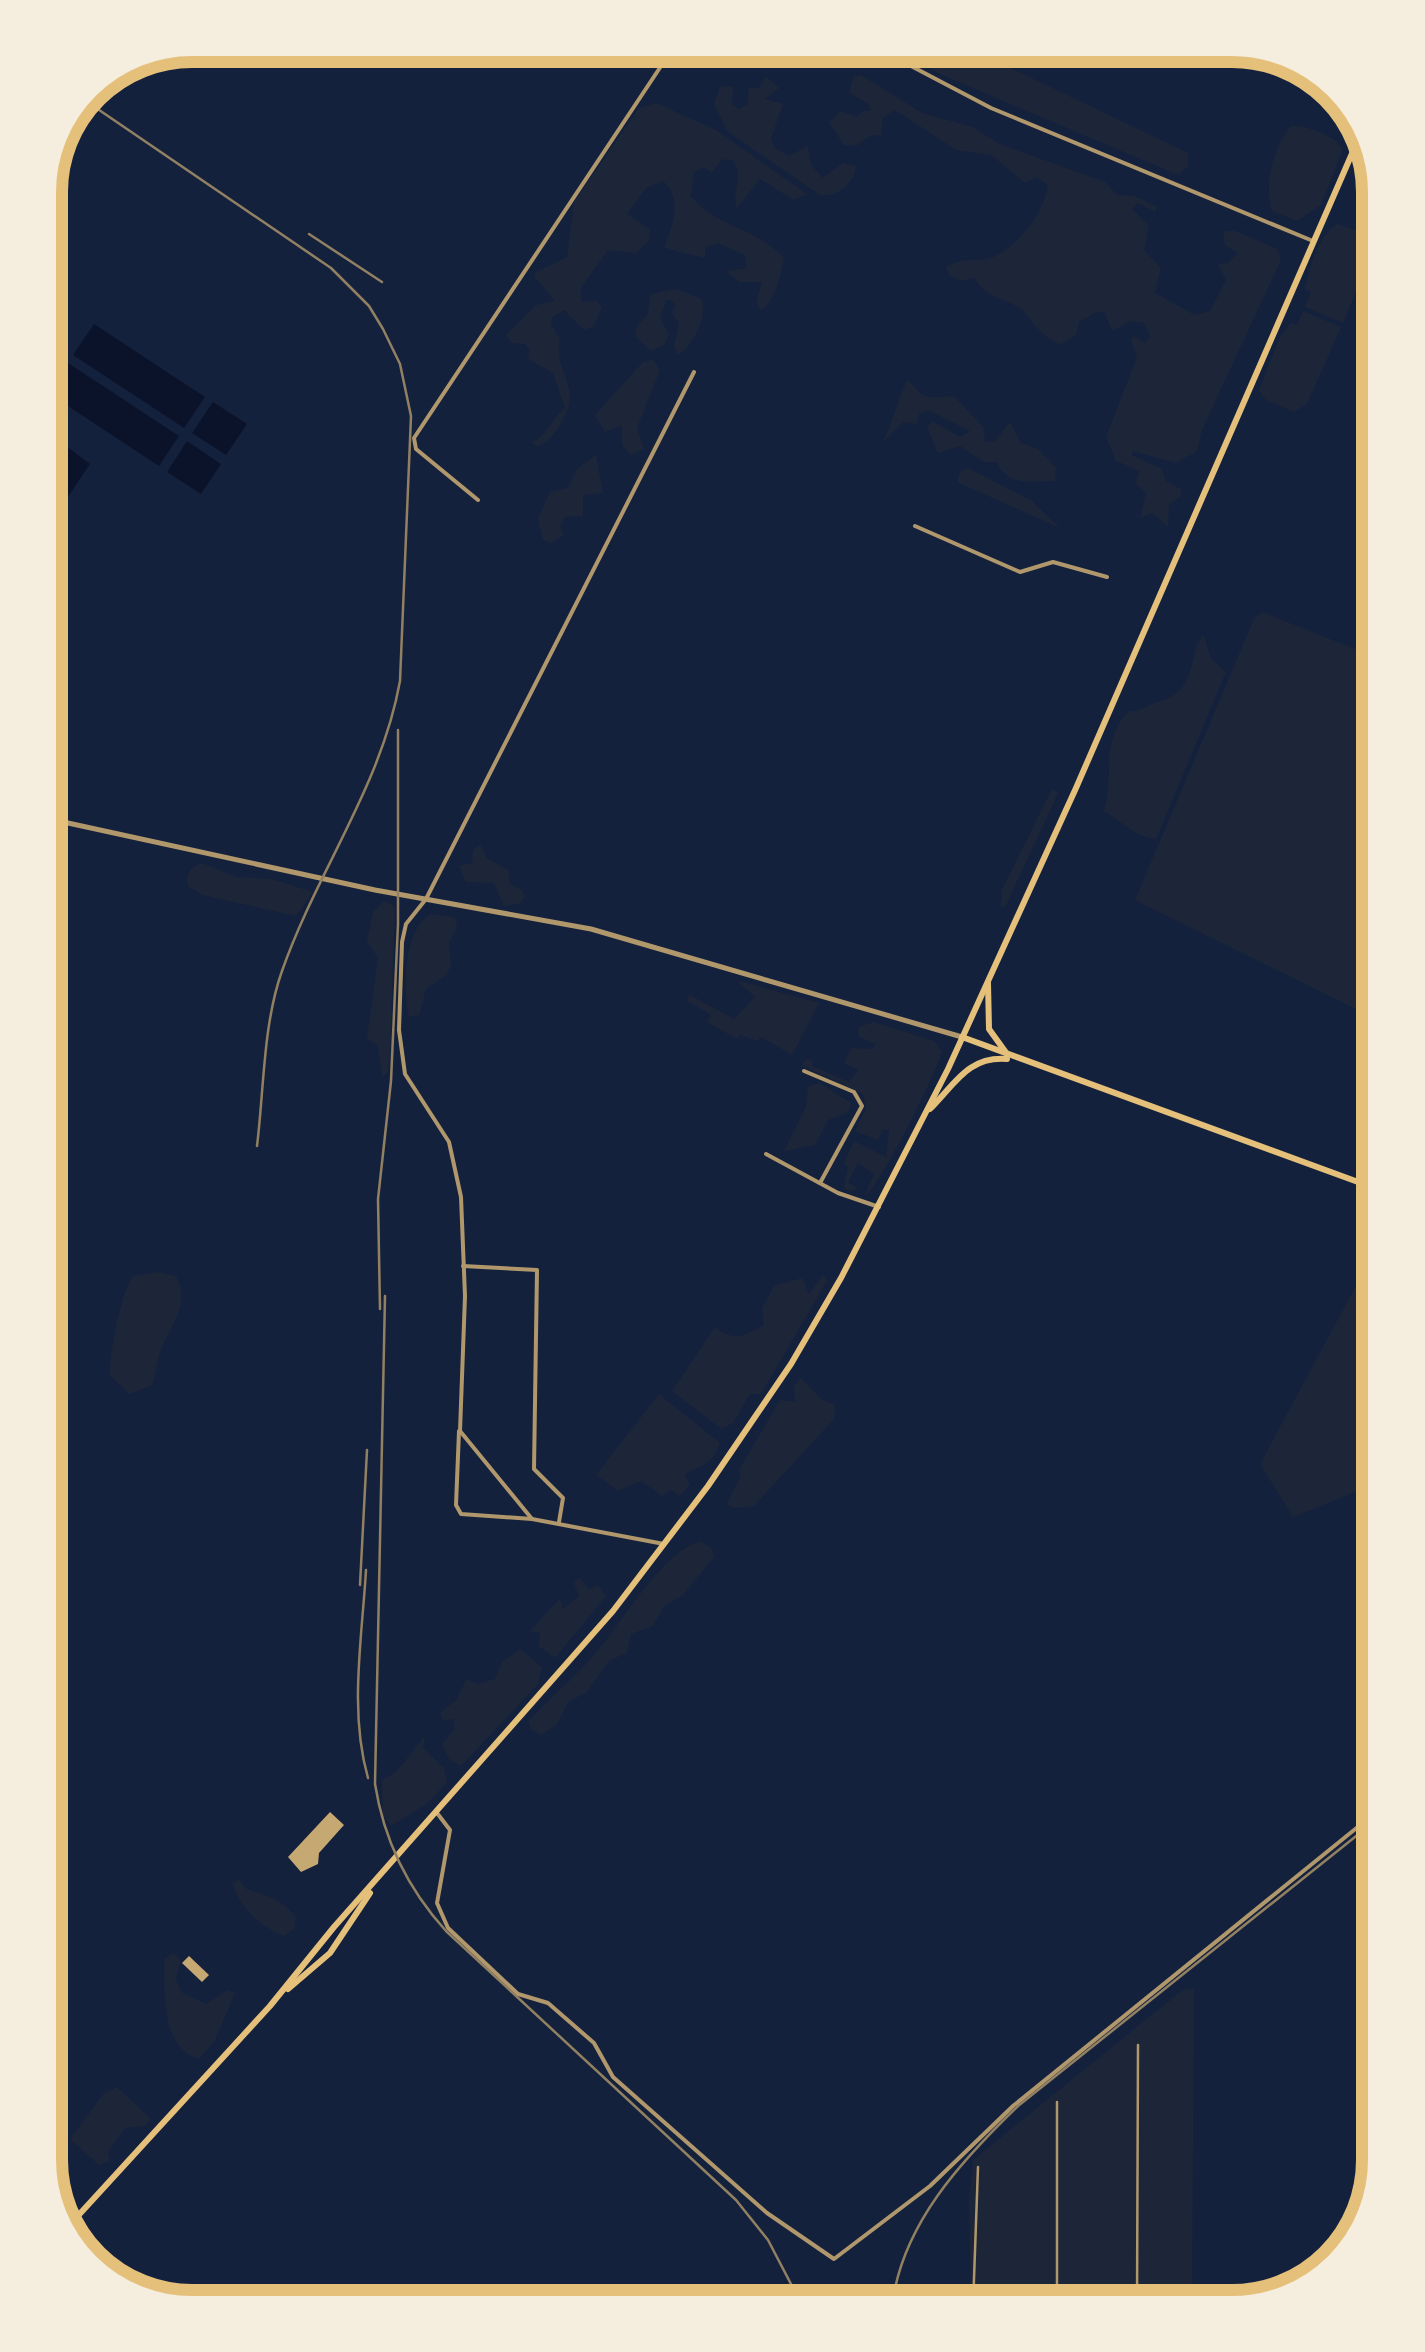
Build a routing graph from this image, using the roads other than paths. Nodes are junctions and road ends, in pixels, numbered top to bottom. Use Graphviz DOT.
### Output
graph roads {
  1 [pos="664,62"];
  2 [pos="906,63"];
  3 [pos="1354,147"];
  4 [pos="1313,241"];
  5 [pos="694,372"];
  6 [pos="478,500"];
  7 [pos="916,526"];
  8 [pos="1108,577"];
  9 [pos="63,822"];
  10 [pos="426,899"];
  11 [pos="991,972"];
  12 [pos="962,1037"];
  13 [pos="1014,1059"];
  14 [pos="804,1070"];
  15 [pos="926,1114"];
  16 [pos="766,1154"];
  17 [pos="820,1183"];
  18 [pos="1362,1184"];
  19 [pos="879,1206"];
  20 [pos="463,1266"];
  21 [pos="460,1431"];
  22 [pos="532,1520"];
  23 [pos="560,1522"];
  24 [pos="665,1544"];
  25 [pos="437,1813"];
  26 [pos="1362,1824"];
  27 [pos="380,1878"];
  28 [pos="279,1996"];
  29 [pos="1138,2044"];
  30 [pos="1057,2102"];
  31 [pos="978,2168"];
  32 [pos="76,2218"];
  33 [pos="974,2290"];
  34 [pos="1057,2290"];
  35 [pos="1137,2290"];
  1 -- 6 [label="street"];
  2 -- 4 [label="street"];
  3 -- 4 [label="main road"];
  4 -- 11 [label="main road"];
  5 -- 10 [label="street"];
  7 -- 8 [label="street"];
  9 -- 10 [label="street"];
  10 -- 12 [label="street"];
  10 -- 20 [label="street"];
  11 -- 12 [label="main road"];
  11 -- 13 [label="main road"];
  12 -- 13 [label="main road"];
  12 -- 15 [label="main road"];
  13 -- 15 [label="main road"];
  13 -- 18 [label="main road"];
  14 -- 17 [label="street"];
  15 -- 19 [label="main road"];
  16 -- 17 [label="street"];
  17 -- 19 [label="street"];
  19 -- 24 [label="main road"];
  20 -- 21 [label="street"];
  20 -- 23 [label="street"];
  21 -- 22 [label="street"];
  21 -- 22 [label="street"];
  22 -- 23 [label="street"];
  23 -- 24 [label="street"];
  24 -- 25 [label="main road"];
  25 -- 26 [label="street"];
  25 -- 27 [label="main road"];
  27 -- 28 [label="main road"];
  27 -- 28 [label="main road"];
  28 -- 32 [label="main road"];
  29 -- 35 [label="lane"];
  30 -- 34 [label="lane"];
  31 -- 33 [label="lane"];
}
